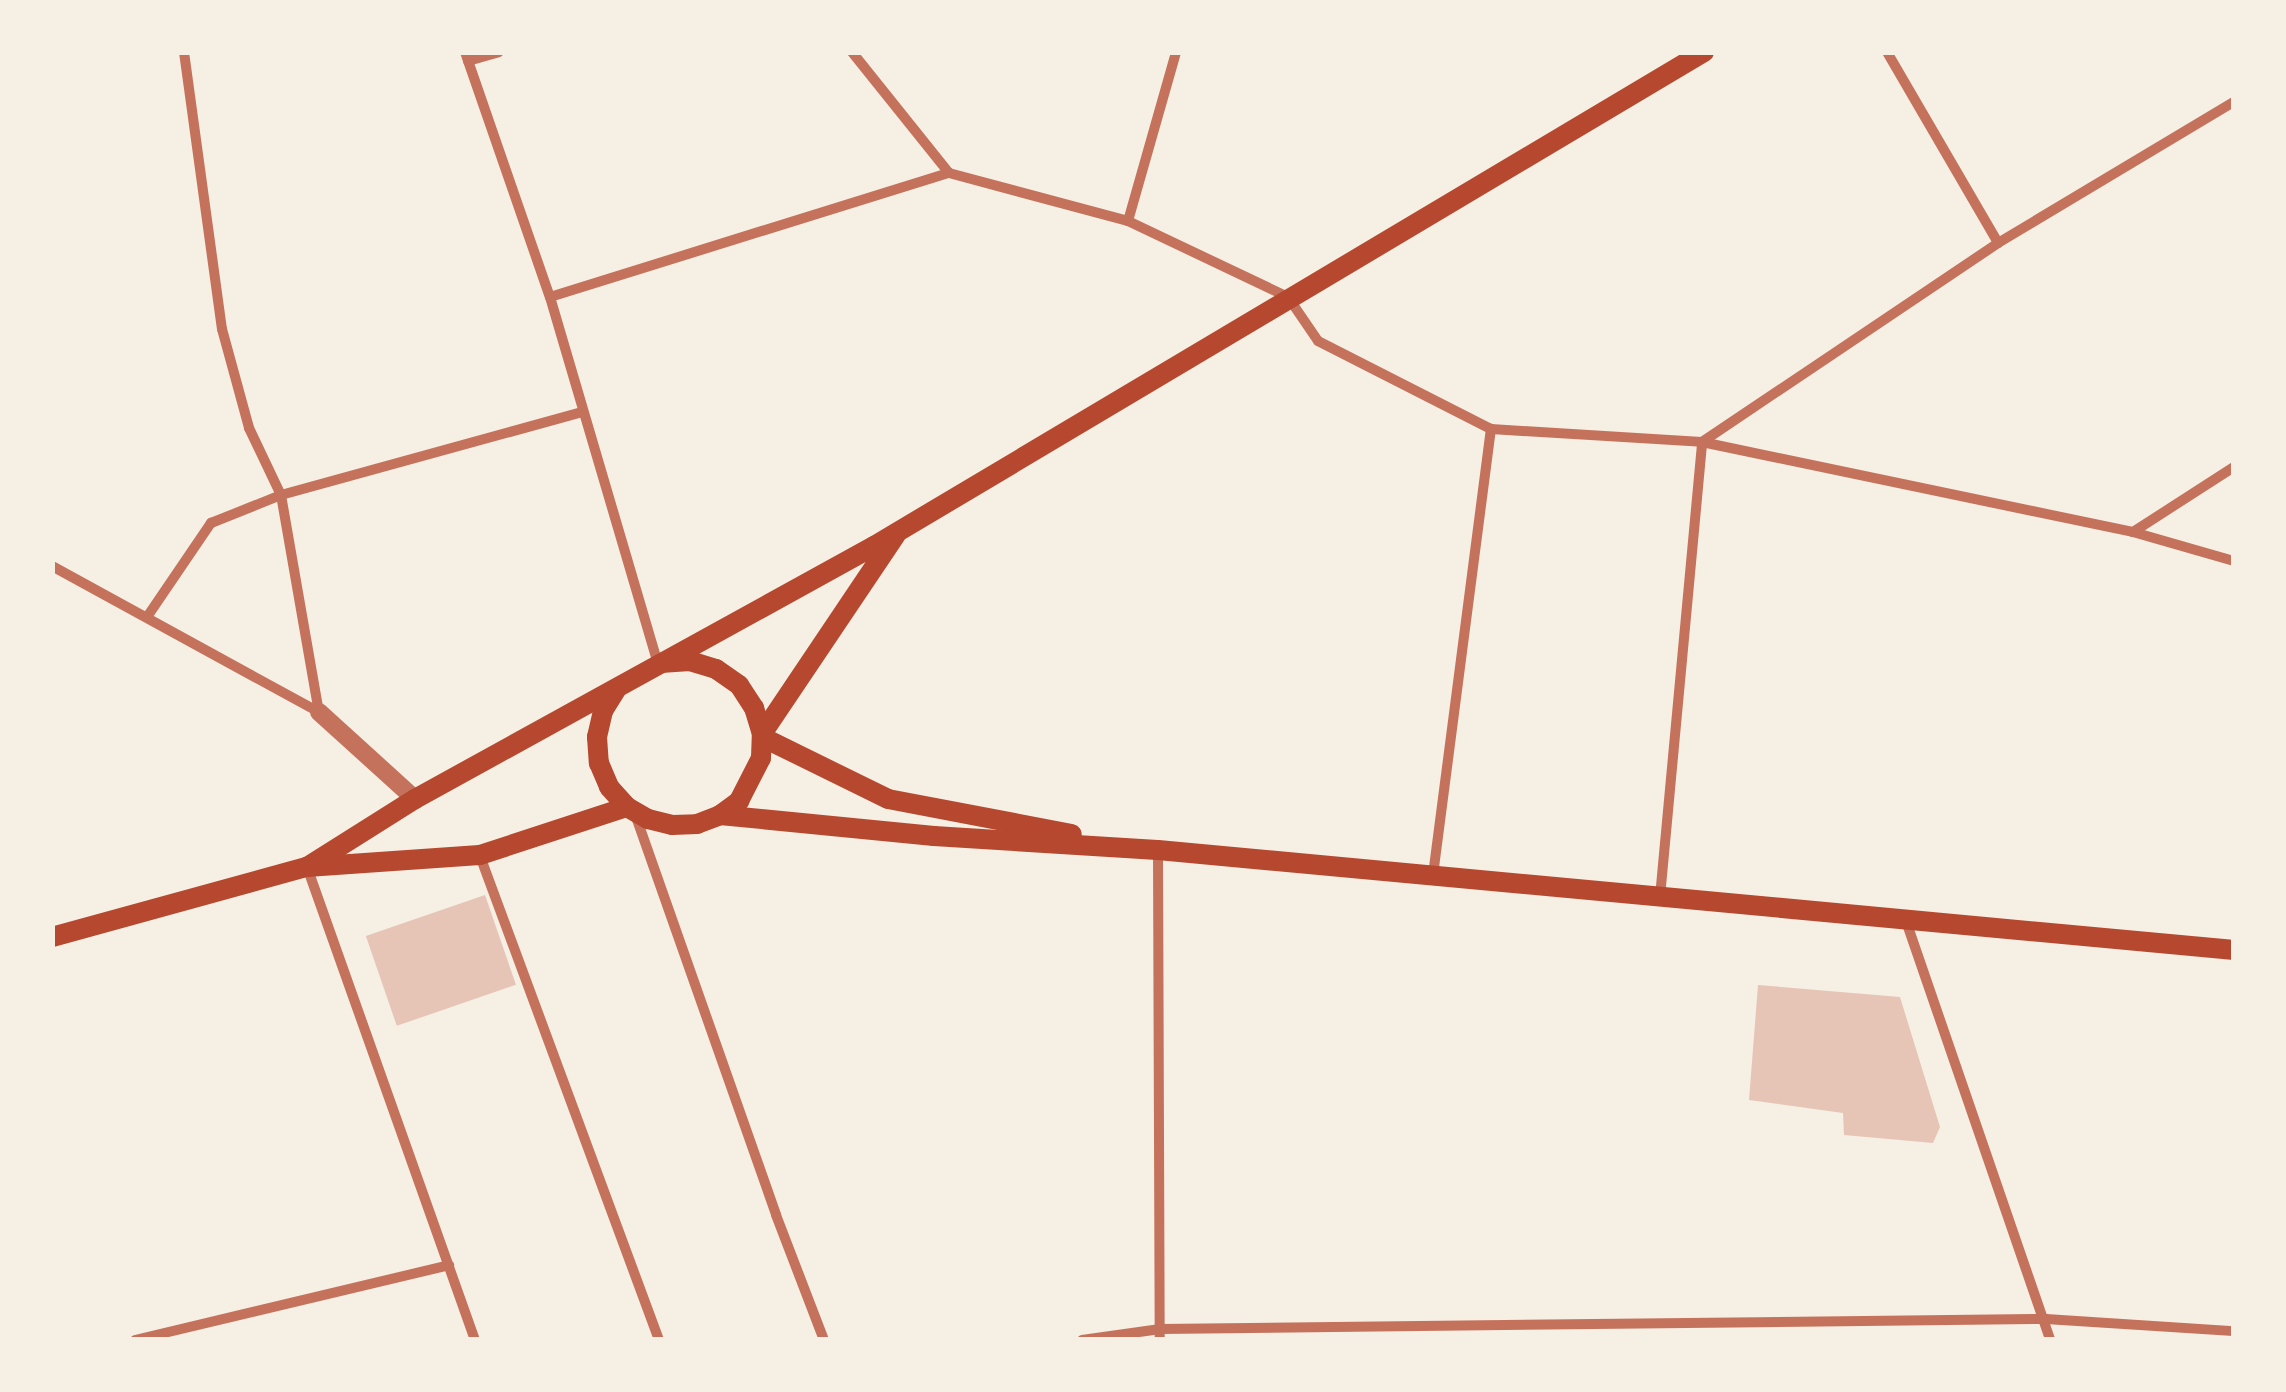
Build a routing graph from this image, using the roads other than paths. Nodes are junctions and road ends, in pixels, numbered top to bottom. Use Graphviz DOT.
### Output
graph roads {
  1 [pos="184,52"];
  2 [pos="499,52"];
  3 [pos="852,52"];
  4 [pos="1176,52"];
  5 [pos="1704,52"];
  6 [pos="1887,52"];
  7 [pos="467,57"];
  8 [pos="2234,102"];
  9 [pos="949,173"];
  10 [pos="1128,221"];
  11 [pos="1998,243"];
  12 [pos="550,297"];
  13 [pos="1288,297"];
  14 [pos="582,412"];
  15 [pos="1491,429"];
  16 [pos="1702,442"];
  17 [pos="2234,467"];
  18 [pos="280,495"];
  19 [pos="899,530"];
  20 [pos="2134,532"];
  21 [pos="2234,561"];
  22 [pos="52,566"];
  23 [pos="147,617"];
  24 [pos="660,664"];
  25 [pos="617,688"];
  26 [pos="320,712"];
  27 [pos="762,736"];
  28 [pos="415,798"];
  29 [pos="630,809"];
  30 [pos="720,815"];
  31 [pos="1158,850"];
  32 [pos="480,854"];
  33 [pos="307,867"];
  34 [pos="1432,874"];
  35 [pos="1660,897"];
  36 [pos="1906,920"];
  37 [pos="52,937"];
  38 [pos="2234,950"];
  39 [pos="449,1264"];
  40 [pos="2046,1319"];
  41 [pos="2234,1331"];
  42 [pos="1160,1334"];
  43 [pos="135,1340"];
  44 [pos="476,1340"];
  45 [pos="659,1340"];
  46 [pos="824,1340"];
  47 [pos="1082,1340"];
  48 [pos="2050,1340"];
  1 -- 18 [label="street"];
  2 -- 7 [label="street"];
  3 -- 9 [label="street"];
  4 -- 10 [label="street"];
  5 -- 13 [label="main road"];
  6 -- 11 [label="street"];
  7 -- 12 [label="street"];
  8 -- 11 [label="street"];
  9 -- 10 [label="street"];
  9 -- 12 [label="street"];
  10 -- 13 [label="street"];
  11 -- 16 [label="street"];
  12 -- 14 [label="street"];
  13 -- 15 [label="street"];
  13 -- 19 [label="main road"];
  14 -- 18 [label="street"];
  14 -- 24 [label="street"];
  15 -- 16 [label="street"];
  15 -- 34 [label="street"];
  16 -- 20 [label="street"];
  16 -- 35 [label="street"];
  17 -- 20 [label="street"];
  18 -- 23 [label="street"];
  18 -- 26 [label="street"];
  19 -- 24 [label="main road"];
  19 -- 27 [label="main road"];
  20 -- 21 [label="street"];
  22 -- 23 [label="street"];
  23 -- 26 [label="street"];
  24 -- 25 [label="main road"];
  24 -- 27 [label="main road"];
  25 -- 28 [label="main road"];
  25 -- 29 [label="main road"];
  26 -- 28 [label="street"];
  27 -- 30 [label="main road"];
  27 -- 31 [label="main road"];
  28 -- 33 [label="main road"];
  29 -- 30 [label="main road"];
  29 -- 32 [label="main road"];
  29 -- 46 [label="street"];
  30 -- 31 [label="main road"];
  31 -- 34 [label="main road"];
  31 -- 42 [label="street"];
  32 -- 33 [label="main road"];
  32 -- 45 [label="street"];
  33 -- 37 [label="main road"];
  33 -- 39 [label="street"];
  34 -- 35 [label="main road"];
  35 -- 36 [label="main road"];
  36 -- 38 [label="main road"];
  36 -- 40 [label="street"];
  39 -- 43 [label="street"];
  39 -- 44 [label="street"];
  40 -- 41 [label="street"];
  40 -- 42 [label="street"];
  40 -- 48 [label="street"];
  42 -- 47 [label="street"];
}
